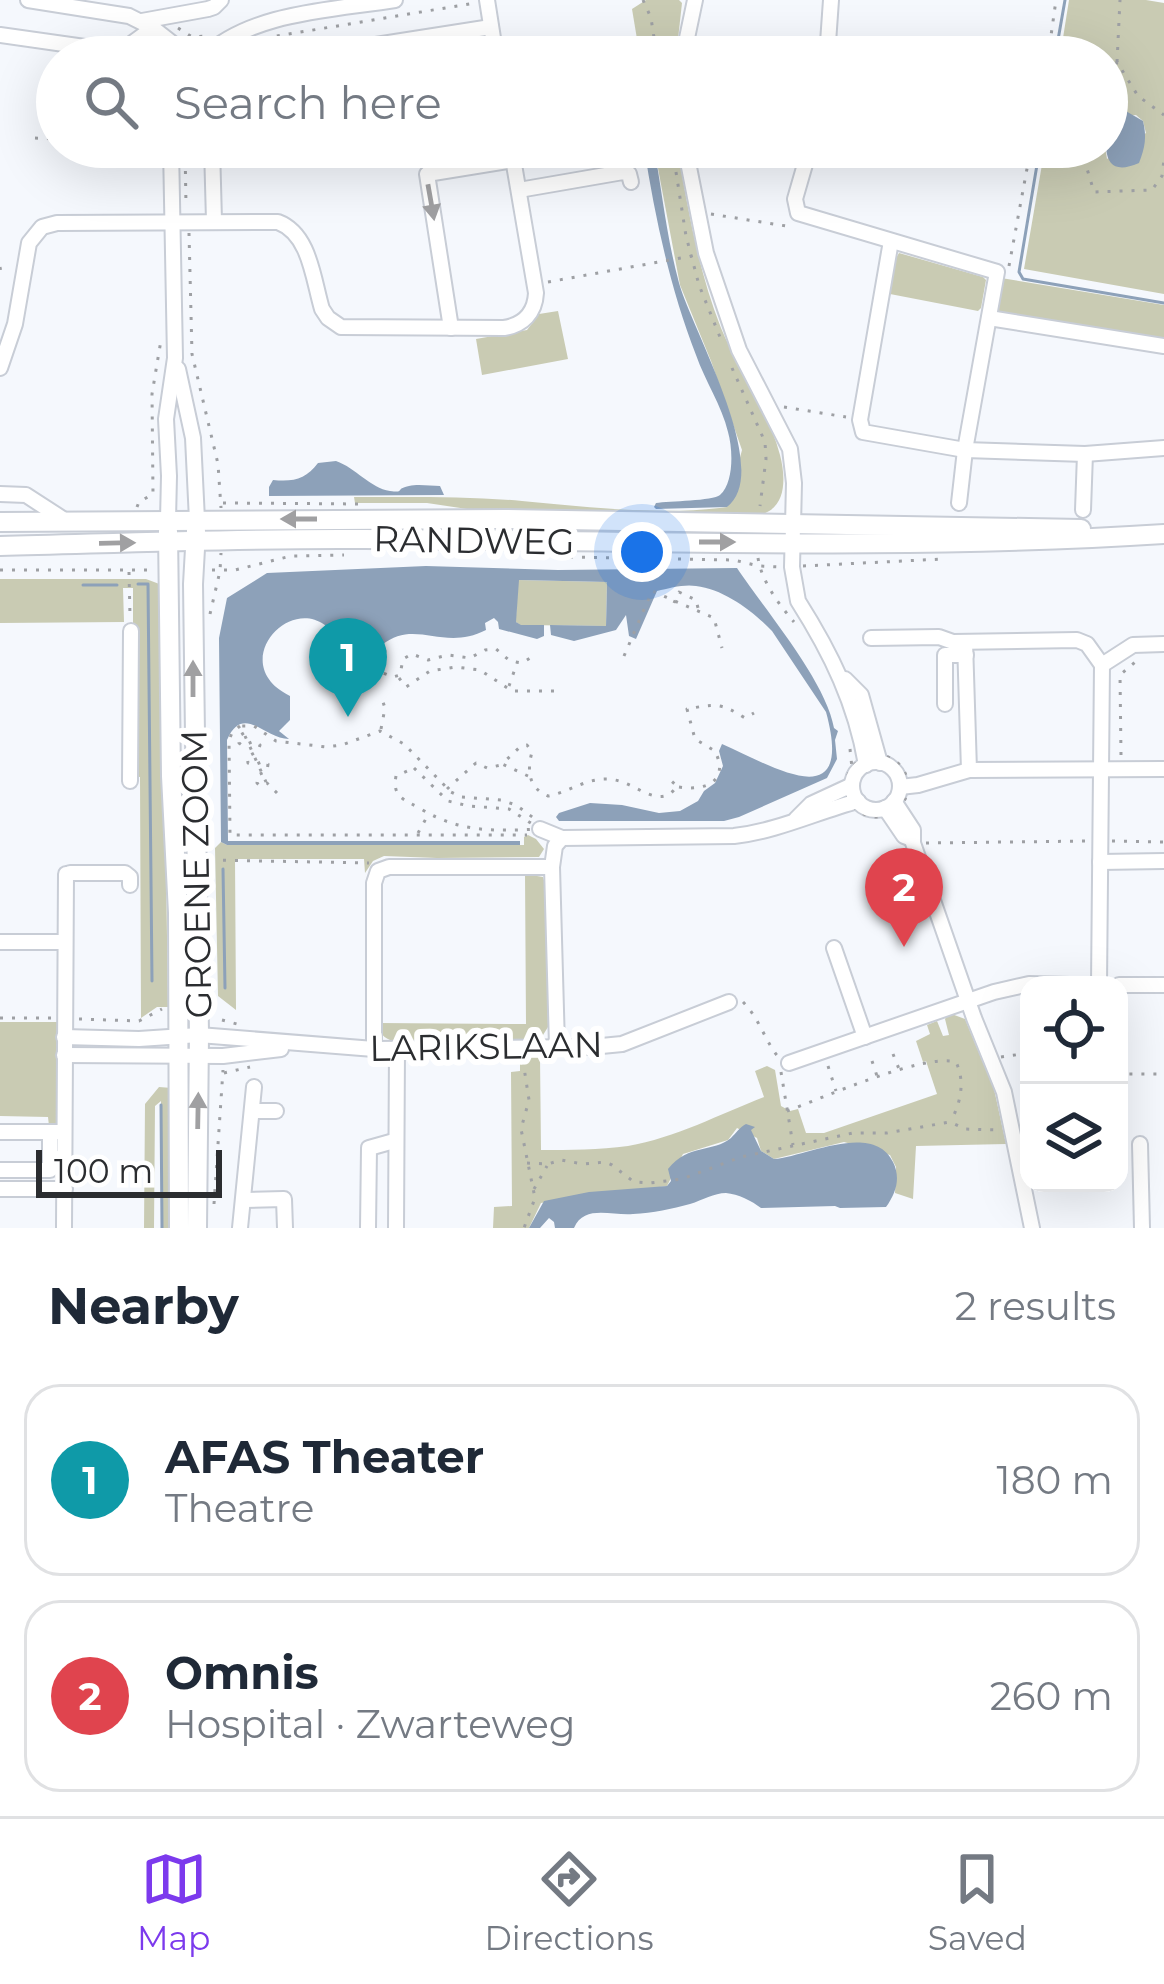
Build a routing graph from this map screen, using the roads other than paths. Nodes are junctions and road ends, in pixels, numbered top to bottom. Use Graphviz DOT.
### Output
graph roads {
  1 [pos="28,0"];
  2 [pos="220,0"];
  3 [pos="395,0"];
  4 [pos="487,0"];
  5 [pos="694,0"];
  6 [pos="831,0"];
  7 [pos="337,5"];
  8 [pos="152,22"];
  9 [pos="491,27"];
  10 [pos="0,34"];
  11 [pos="137,36"];
  12 [pos="167,36"];
  13 [pos="233,36"];
  14 [pos="433,36"];
  15 [pos="492,36"];
  16 [pos="686,36"];
  17 [pos="828,36"];
  18 [pos="36,39"];
  19 [pos="174,168"];
  20 [pos="213,168"];
  21 [pos="452,168"];
  22 [pos="515,168"];
  23 [pos="687,168"];
  24 [pos="804,168"];
  25 [pos="631,182"];
  26 [pos="519,190"];
  27 [pos="214,221"];
  28 [pos="180,222"];
  29 [pos="891,241"];
  30 [pos="989,318"];
  31 [pos="7,322"];
  32 [pos="451,328"];
  33 [pos="1164,346"];
  34 [pos="176,358"];
  35 [pos="0,368"];
  36 [pos="1164,448"];
  37 [pos="965,450"];
  38 [pos="1084,454"];
  39 [pos="0,494"];
  40 [pos="959,503"];
  41 [pos="1083,510"];
  42 [pos="63,519"];
  43 [pos="168,520"];
  44 [pos="197,520"];
  45 [pos="0,522"];
  46 [pos="794,532"];
  47 [pos="1164,533"];
  48 [pos="168,542"];
  49 [pos="195,542"];
  50 [pos="0,545"];
  51 [pos="130,631"];
  52 [pos="871,638"];
  53 [pos="1160,644"];
  54 [pos="965,648"];
  55 [pos="1102,665"];
  56 [pos="945,704"];
  57 [pos="870,760"];
  58 [pos="1164,769"];
  59 [pos="969,770"];
  60 [pos="1099,770"];
  61 [pos="130,782"];
  62 [pos="853,785"];
  63 [pos="898,797"];
  64 [pos="858,801"];
  65 [pos="796,819"];
  66 [pos="1164,861"];
  67 [pos="1100,862"];
  68 [pos="552,867"];
  69 [pos="130,885"];
  70 [pos="0,942"];
  71 [pos="65,942"];
  72 [pos="834,948"];
  73 [pos="1099,976"];
  74 [pos="1128,985"];
  75 [pos="1164,985"];
  76 [pos="1020,986"];
  77 [pos="968,1001"];
  78 [pos="729,1002"];
  79 [pos="64,1037"];
  80 [pos="865,1037"];
  81 [pos="199,1045"];
  82 [pos="178,1046"];
  83 [pos="556,1046"];
  84 [pos="374,1048"];
  85 [pos="397,1048"];
  86 [pos="64,1055"];
  87 [pos="783,1060"];
  88 [pos="254,1087"];
  89 [pos="252,1111"];
  90 [pos="276,1111"];
  91 [pos="0,1132"];
  92 [pos="57,1132"];
  93 [pos="394,1141"];
  94 [pos="1140,1144"];
  95 [pos="0,1170"];
  96 [pos="0,1189"];
  97 [pos="65,1189"];
  98 [pos="244,1200"];
  99 [pos="64,1228"];
  100 [pos="179,1228"];
  101 [pos="196,1228"];
  102 [pos="240,1228"];
  103 [pos="285,1228"];
  104 [pos="368,1228"];
  105 [pos="396,1228"];
  106 [pos="1032,1228"];
  107 [pos="1142,1228"];
  1 -- 8 [label="street"];
  2 -- 8 [label="street"];
  3 -- 7 [label="street"];
  4 -- 9 [label="street"];
  5 -- 16 [label="street"];
  6 -- 17 [label="street"];
  7 -- 13 [label="street"];
  8 -- 11 [label="street"];
  8 -- 12 [label="street"];
  9 -- 14 [label="street"];
  9 -- 15 [label="street"];
  10 -- 18 [label="street"];
  19 -- 28 [label="street"];
  20 -- 27 [label="street"];
  21 -- 32 [label="street, one-way"];
  22 -- 26 [label="street"];
  23 -- 46 [label="street"];
  24 -- 29 [label="street"];
  25 -- 26 [label="street"];
  26 -- 32 [label="street"];
  27 -- 28 [label="street"];
  27 -- 32 [label="street"];
  28 -- 31 [label="street"];
  28 -- 34 [label="street"];
  29 -- 30 [label="street"];
  29 -- 37 [label="street"];
  30 -- 33 [label="street"];
  30 -- 37 [label="street"];
  31 -- 35 [label="street"];
  34 -- 43 [label="street"];
  34 -- 44 [label="street"];
  36 -- 38 [label="street"];
  37 -- 38 [label="street"];
  37 -- 40 [label="street"];
  38 -- 41 [label="street"];
  39 -- 42 [label="street, RANDWEG"];
  42 -- 43 [label="main road, RANDWEG"];
  42 -- 45 [label="main road, RANDWEG"];
  43 -- 44 [label="main road, RANDWEG"];
  43 -- 48 [label="main road, GROENE ZOOM"];
  46 -- 44 [label="main road, RANDWEG, one-way"];
  44 -- 49 [label="main road, GROENE ZOOM"];
  46 -- 47 [label="main road, RANDWEG"];
  49 -- 46 [label="main road, RANDWEG, one-way"];
  46 -- 57 [label="street"];
  48 -- 49 [label="main road, RANDWEG"];
  50 -- 48 [label="main road, RANDWEG, one-way"];
  48 -- 82 [label="main road, GROENE ZOOM"];
  81 -- 49 [label="main road, GROENE ZOOM, one-way"];
  51 -- 61 [label="street"];
  52 -- 54 [label="street"];
  53 -- 55 [label="street"];
  54 -- 55 [label="street"];
  54 -- 56 [label="street"];
  54 -- 59 [label="street"];
  55 -- 60 [label="street"];
  57 -- 62 [label="street"];
  57 -- 63 [label="street"];
  58 -- 60 [label="street"];
  59 -- 60 [label="street"];
  59 -- 63 [label="street"];
  60 -- 67 [label="street"];
  62 -- 64 [label="street"];
  62 -- 65 [label="street"];
  63 -- 64 [label="street"];
  63 -- 77 [label="street"];
  64 -- 65 [label="street"];
  65 -- 68 [label="street"];
  66 -- 67 [label="street"];
  67 -- 73 [label="street"];
  68 -- 83 [label="street"];
  68 -- 84 [label="street"];
  69 -- 71 [label="street"];
  70 -- 71 [label="street"];
  71 -- 79 [label="street"];
  72 -- 80 [label="street"];
  74 -- 75 [label="street"];
  76 -- 77 [label="street"];
  77 -- 80 [label="street"];
  77 -- 106 [label="street"];
  78 -- 83 [label="street, LARIKSLAAN"];
  79 -- 82 [label="street"];
  79 -- 86 [label="street"];
  80 -- 87 [label="street"];
  81 -- 82 [label="street, LARIKSLAAN"];
  81 -- 84 [label="street, LARIKSLAAN"];
  101 -- 81 [label="main road, GROENE ZOOM, one-way"];
  82 -- 86 [label="street"];
  82 -- 100 [label="main road, GROENE ZOOM"];
  83 -- 85 [label="street, LARIKSLAAN"];
  84 -- 85 [label="street, LARIKSLAAN"];
  85 -- 93 [label="street"];
  86 -- 92 [label="street"];
  88 -- 89 [label="street"];
  89 -- 90 [label="street"];
  89 -- 98 [label="street"];
  91 -- 92 [label="street"];
  92 -- 95 [label="street"];
  92 -- 97 [label="street"];
  93 -- 104 [label="street"];
  93 -- 105 [label="street"];
  94 -- 107 [label="street"];
  96 -- 97 [label="street"];
  97 -- 99 [label="street"];
  98 -- 102 [label="street"];
  98 -- 103 [label="street"];
}
